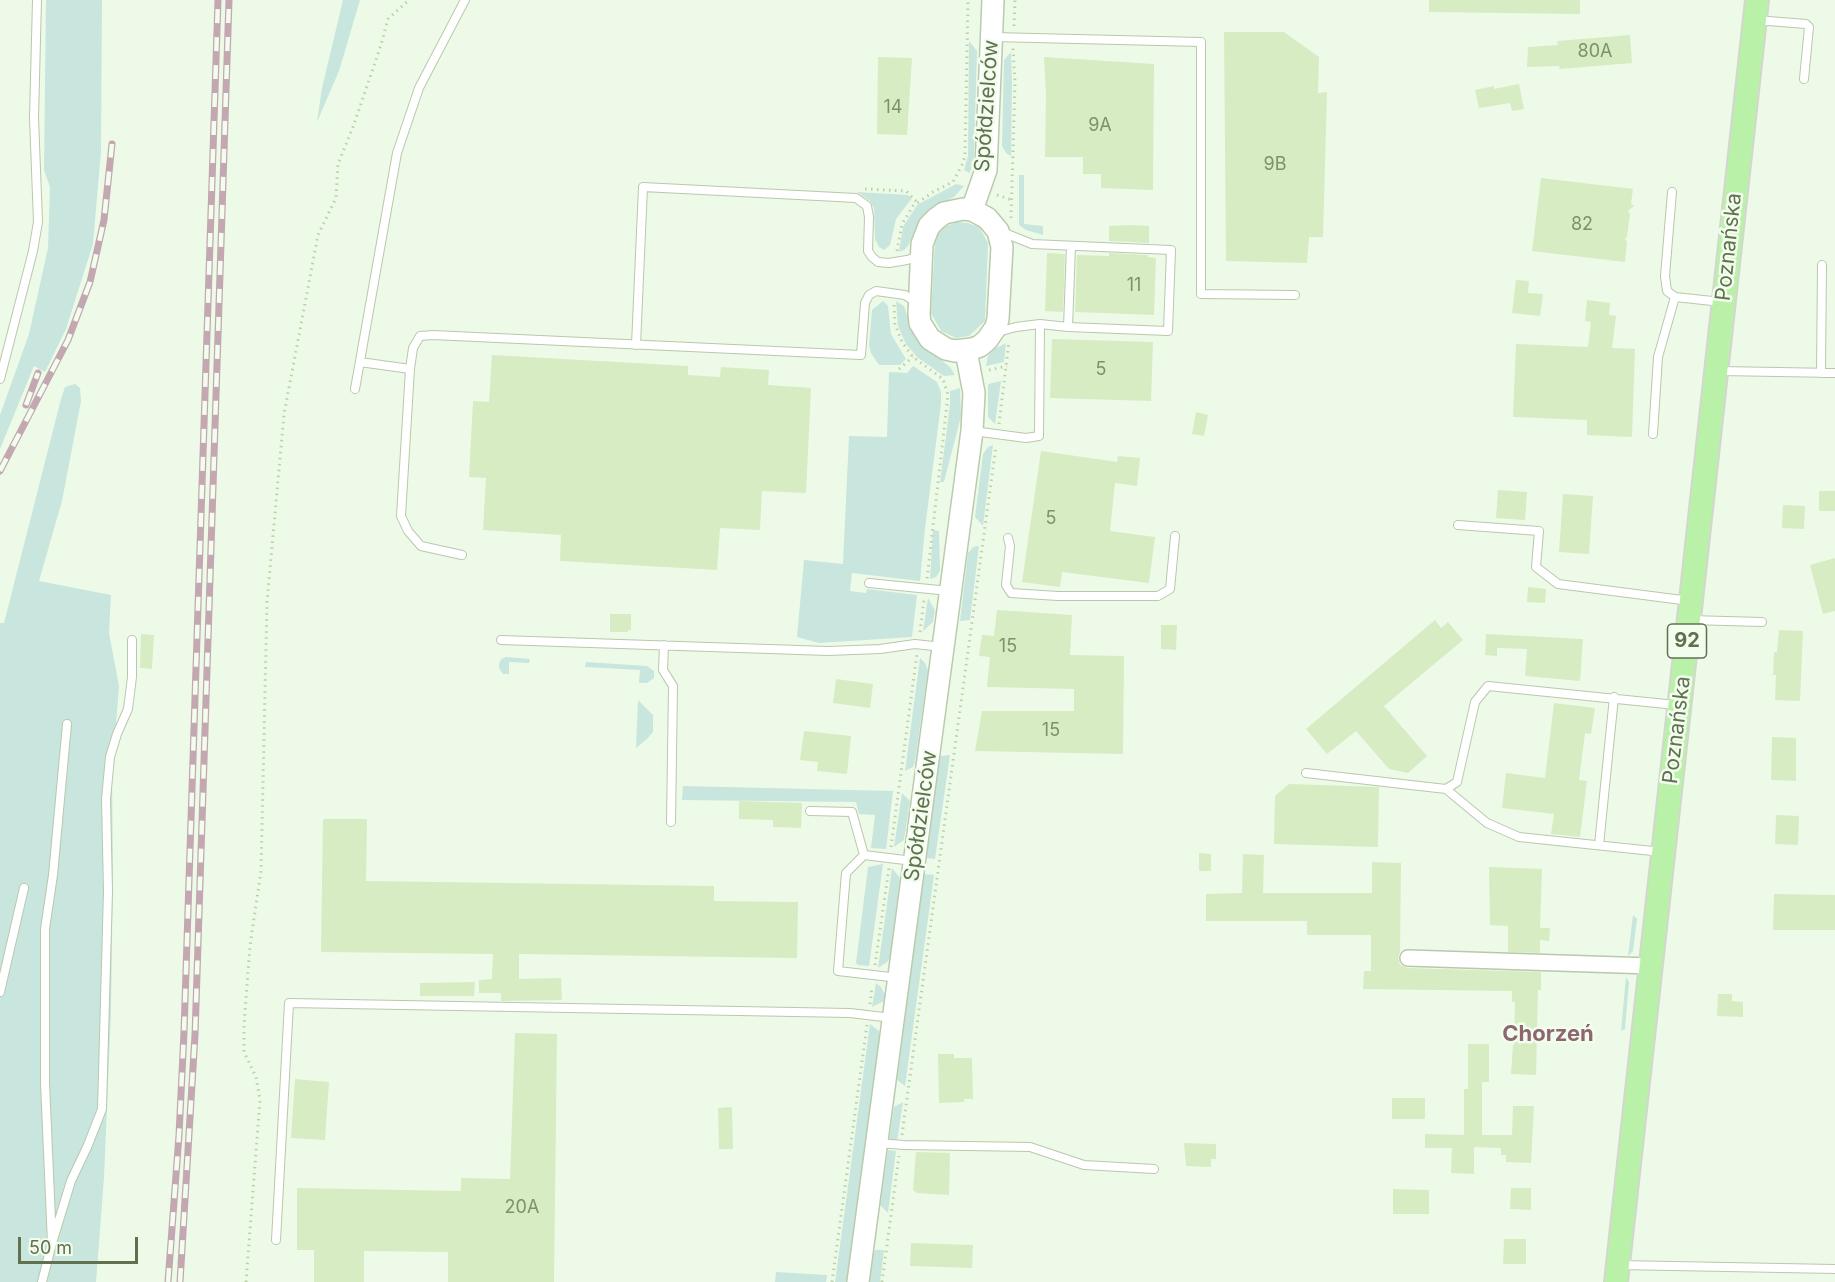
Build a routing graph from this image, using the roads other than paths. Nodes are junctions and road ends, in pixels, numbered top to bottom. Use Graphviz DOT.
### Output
graph roads {
  1 [pos="38,0"];
  2 [pos="465,0"];
  3 [pos="993,0"];
  4 [pos="1756,10"];
  5 [pos="992,37"];
  6 [pos="1804,78"];
  7 [pos="1672,192"];
  8 [pos="972,210"];
  9 [pos="998,231"];
  10 [pos="1071,246"];
  11 [pos="921,255"];
  12 [pos="1822,265"];
  13 [pos="1295,295"];
  14 [pos="1675,297"];
  15 [pos="1724,302"];
  16 [pos="919,304"];
  17 [pos="1040,324"];
  18 [pos="1068,327"];
  19 [pos="992,334"];
  20 [pos="636,345"];
  21 [pos="966,351"];
  22 [pos="360,362"];
  23 [pos="410,369"];
  24 [pos="1716,371"];
  25 [pos="1821,373"];
  26 [pos="1835,373"];
  27 [pos="0,379"];
  28 [pos="354,389"];
  29 [pos="972,431"];
  30 [pos="1653,434"];
  31 [pos="1458,525"];
  32 [pos="1175,536"];
  33 [pos="1008,538"];
  34 [pos="462,555"];
  35 [pos="869,583"];
  36 [pos="950,591"];
  37 [pos="1690,611"];
  38 [pos="1762,622"];
  39 [pos="132,640"];
  40 [pos="501,640"];
  41 [pos="664,645"];
  42 [pos="943,647"];
  43 [pos="1614,698"];
  44 [pos="1679,705"];
  45 [pos="67,724"];
  46 [pos="1306,772"];
  47 [pos="1446,789"];
  48 [pos="810,811"];
  49 [pos="671,822"];
  50 [pos="1599,845"];
  51 [pos="1663,852"];
  52 [pos="864,855"];
  53 [pos="915,861"];
  54 [pos="24,888"];
  55 [pos="1408,958"];
  56 [pos="1650,966"];
  57 [pos="899,978"];
  58 [pos="0,992"];
  59 [pos="894,1018"];
  60 [pos="876,1143"];
  61 [pos="1154,1169"];
  62 [pos="276,1240"];
  63 [pos="52,1243"];
  64 [pos="1835,1269"];
  65 [pos="1616,1273"];
  66 [pos="42,1282"];
  67 [pos="858,1282"];
  1 -- 27 [label="lane"];
  2 -- 22 [label="lane"];
  3 -- 5 [label="street, Spółdzielców"];
  4 -- 6 [label="lane"];
  4 -- 15 [label="main road, Poznańska / 92"];
  5 -- 8 [label="street, Spółdzielców"];
  5 -- 13 [label="lane"];
  7 -- 14 [label="lane"];
  8 -- 9 [label="street"];
  8 -- 11 [label="street"];
  9 -- 10 [label="lane"];
  9 -- 19 [label="street"];
  10 -- 18 [label="lane"];
  10 -- 18 [label="lane"];
  11 -- 16 [label="street"];
  11 -- 20 [label="lane"];
  12 -- 25 [label="lane"];
  14 -- 15 [label="lane"];
  14 -- 30 [label="lane"];
  15 -- 24 [label="main road, Poznańska / 92"];
  16 -- 20 [label="lane"];
  16 -- 21 [label="street"];
  17 -- 18 [label="lane"];
  17 -- 19 [label="lane"];
  17 -- 29 [label="lane"];
  19 -- 21 [label="street"];
  20 -- 23 [label="lane"];
  21 -- 29 [label="street, Spółdzielców"];
  22 -- 23 [label="lane"];
  22 -- 28 [label="lane"];
  23 -- 34 [label="lane"];
  24 -- 25 [label="lane"];
  24 -- 37 [label="main road, Poznańska / 92"];
  25 -- 26 [label="lane"];
  29 -- 36 [label="street, Spółdzielców"];
  31 -- 37 [label="lane"];
  32 -- 33 [label="lane"];
  35 -- 36 [label="lane"];
  36 -- 42 [label="street, Spółdzielców"];
  37 -- 38 [label="lane"];
  37 -- 44 [label="main road, Poznańska / 92"];
  39 -- 63 [label="lane"];
  40 -- 41 [label="lane"];
  41 -- 42 [label="lane"];
  41 -- 49 [label="lane"];
  42 -- 53 [label="street, Spółdzielców"];
  43 -- 44 [label="lane"];
  43 -- 47 [label="lane"];
  43 -- 50 [label="lane"];
  44 -- 51 [label="main road, Poznańska / 92"];
  45 -- 63 [label="lane"];
  46 -- 47 [label="lane"];
  47 -- 50 [label="lane"];
  48 -- 52 [label="lane"];
  50 -- 51 [label="lane"];
  51 -- 56 [label="main road, Poznańska / 92"];
  52 -- 53 [label="lane"];
  52 -- 57 [label="lane"];
  53 -- 57 [label="street, Spółdzielców"];
  54 -- 58 [label="lane"];
  55 -- 56 [label="street"];
  56 -- 65 [label="main road, Poznańska / 92"];
  57 -- 59 [label="street, Spółdzielców"];
  59 -- 60 [label="street, Spółdzielców"];
  59 -- 62 [label="lane"];
  60 -- 61 [label="lane"];
  60 -- 67 [label="street, Spółdzielców"];
  63 -- 66 [label="lane"];
  64 -- 65 [label="lane"];
}
